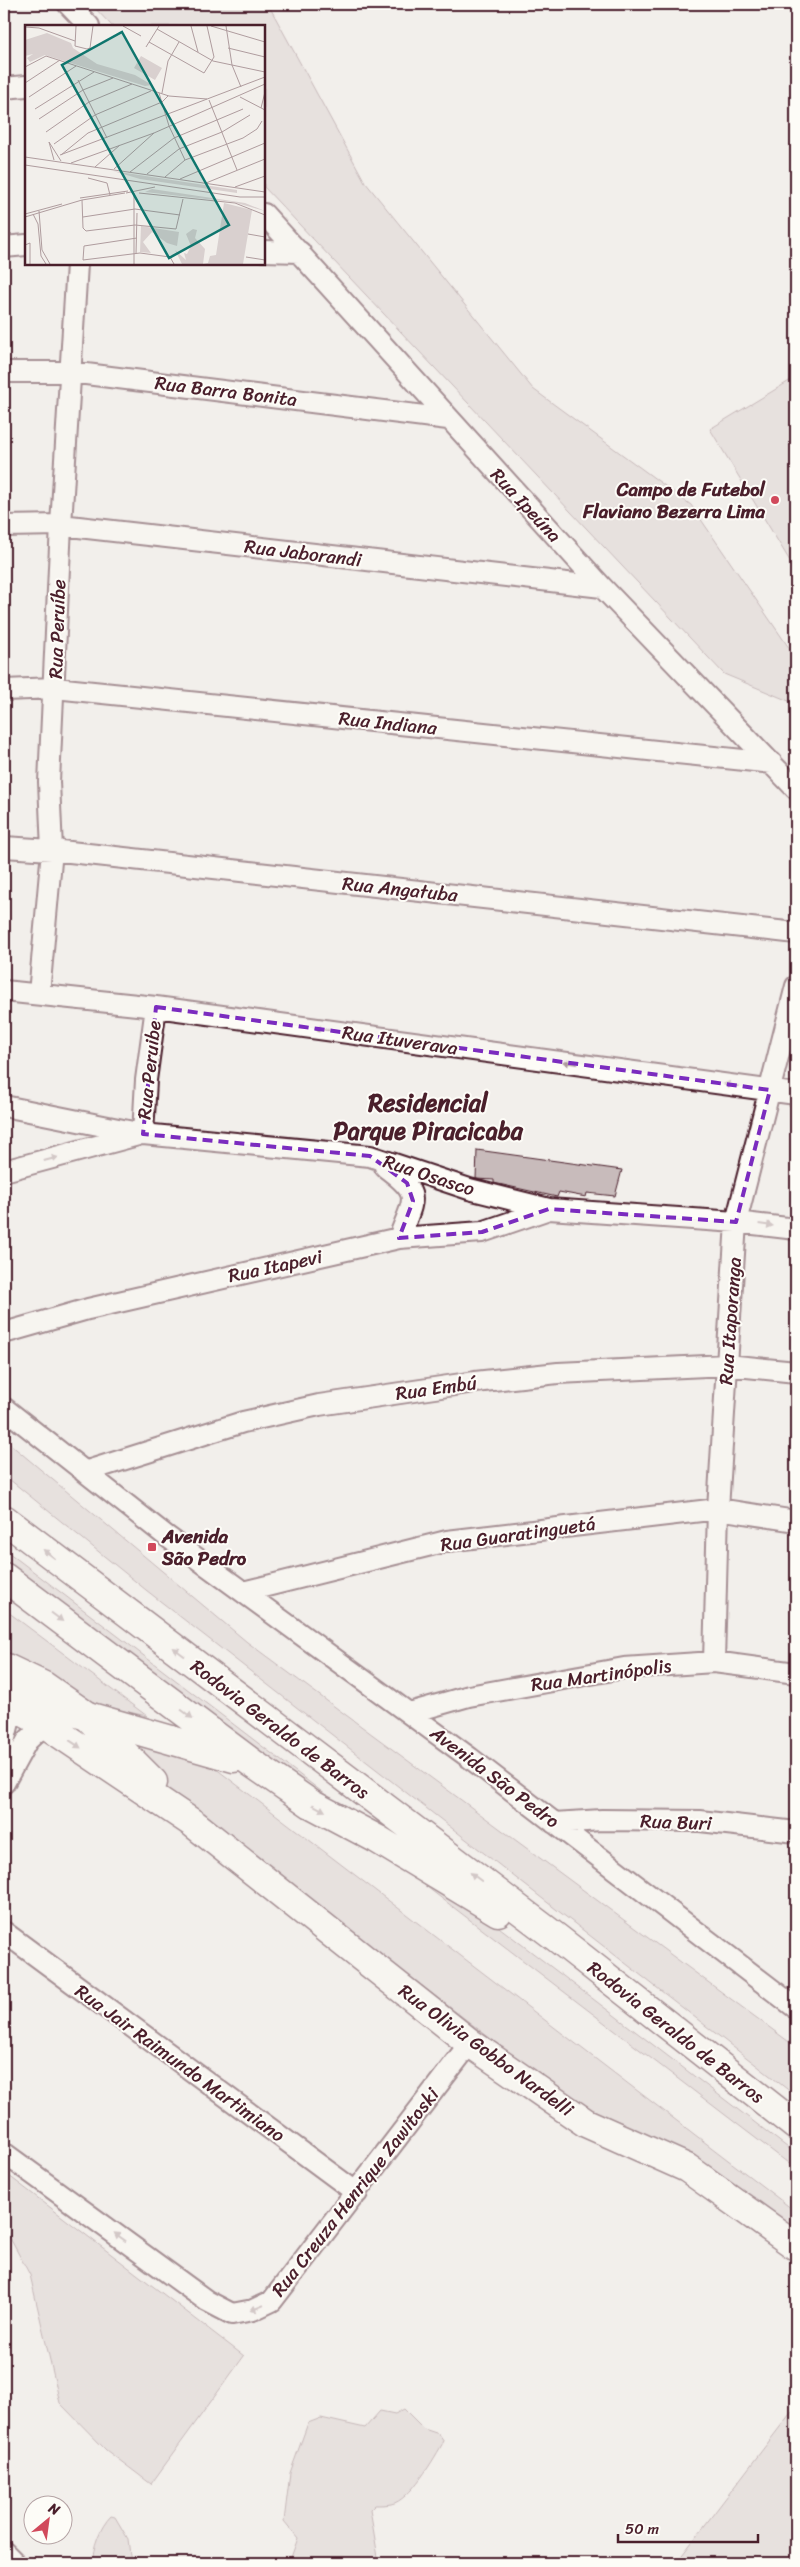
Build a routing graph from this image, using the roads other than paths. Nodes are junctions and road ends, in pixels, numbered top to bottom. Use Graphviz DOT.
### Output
graph roads {
  1 [pos="68,4"];
  2 [pos="88,25"];
  3 [pos="25,86"];
  4 [pos="4,88"];
  5 [pos="265,215"];
  6 [pos="25,245"];
  7 [pos="4,247"];
  8 [pos="265,251"];
  9 [pos="300,252"];
  10 [pos="77,265"];
  11 [pos="4,372"];
  12 [pos="70,372"];
  13 [pos="448,419"];
  14 [pos="61,525"];
  15 [pos="4,526"];
  16 [pos="602,587"];
  17 [pos="55,688"];
  18 [pos="4,690"];
  19 [pos="772,763"];
  20 [pos="796,789"];
  21 [pos="4,847"];
  22 [pos="52,850"];
  23 [pos="796,934"];
  24 [pos="796,986"];
  25 [pos="4,991"];
  26 [pos="39,994"];
  27 [pos="156,1007"];
  28 [pos="770,1090"];
  29 [pos="796,1094"];
  30 [pos="4,1106"];
  31 [pos="143,1134"];
  32 [pos="370,1156"];
  33 [pos="4,1171"];
  34 [pos="549,1209"];
  35 [pos="736,1222"];
  36 [pos="796,1229"];
  37 [pos="399,1238"];
  38 [pos="4,1333"];
  39 [pos="727,1365"];
  40 [pos="796,1372"];
  41 [pos="4,1408"];
  42 [pos="84,1472"];
  43 [pos="718,1509"];
  44 [pos="4,1519"];
  45 [pos="796,1521"];
  46 [pos="4,1577"];
  47 [pos="243,1592"];
  48 [pos="714,1662"];
  49 [pos="4,1668"];
  50 [pos="796,1673"];
  51 [pos="7,1698"];
  52 [pos="409,1712"];
  53 [pos="87,1716"];
  54 [pos="45,1724"];
  55 [pos="4,1742"];
  56 [pos="252,1763"];
  57 [pos="4,1783"];
  58 [pos="554,1823"];
  59 [pos="194,1824"];
  60 [pos="796,1832"];
  61 [pos="4,1932"];
  62 [pos="557,1938"];
  63 [pos="795,2006"];
  64 [pos="470,2043"];
  65 [pos="796,2126"];
  66 [pos="4,2153"];
  67 [pos="357,2193"];
  68 [pos="796,2246"];
  69 [pos="4,2552"];
  70 [pos="16,2563"];
  1 -- 2 [label="street"];
  3 -- 4 [label="street"];
  5 -- 9 [label="street, Rua Ipeúna"];
  6 -- 7 [label="street"];
  8 -- 9 [label="street"];
  9 -- 13 [label="street, Rua Ipeúna"];
  10 -- 12 [label="street, Rua Peruíbe"];
  11 -- 12 [label="street, Rua Barra Bonita"];
  12 -- 13 [label="street, Rua Barra Bonita"];
  12 -- 14 [label="street, Rua Peruíbe"];
  13 -- 16 [label="street, Rua Ipeúna"];
  14 -- 15 [label="street, Rua Jaborandi"];
  14 -- 16 [label="street, Rua Jaborandi"];
  14 -- 17 [label="street, Rua Peruíbe"];
  16 -- 19 [label="street, Rua Ipeúna"];
  17 -- 18 [label="street, Rua Indiana"];
  17 -- 19 [label="street, Rua Indiana"];
  17 -- 22 [label="street, Rua Peruíbe"];
  19 -- 20 [label="street, Rua Ipeúna"];
  21 -- 22 [label="street, Rua Angatuba"];
  22 -- 23 [label="street, Rua Angatuba"];
  22 -- 26 [label="street, Rua Peruíbe"];
  24 -- 28 [label="street, Rua Itaporanga"];
  25 -- 26 [label="street, Rua Ituverava"];
  26 -- 27 [label="street, Rua Ituverava"];
  28 -- 27 [label="street, Rua Ituverava, one-way"];
  27 -- 31 [label="street, Rua Peruibe"];
  28 -- 29 [label="street, Rua Ituverava"];
  28 -- 35 [label="street, Rua Itaporanga"];
  30 -- 31 [label="street, Rua Osasco"];
  31 -- 32 [label="street, Rua Osasco"];
  33 -- 31 [label="street, one-way"];
  32 -- 34 [label="street, Rua Osasco"];
  32 -- 37 [label="street"];
  34 -- 35 [label="street, Rua Osasco"];
  34 -- 37 [label="street, Rua Itapevi"];
  35 -- 36 [label="street, Rua Osasco, one-way"];
  35 -- 39 [label="street, Rua Itaporanga"];
  37 -- 38 [label="street, Rua Itapevi"];
  39 -- 40 [label="street, Rua Embú"];
  39 -- 42 [label="street, Rua Embú"];
  39 -- 43 [label="street, Rua Itaporanga"];
  41 -- 42 [label="street, Avenida São Pedro"];
  42 -- 47 [label="street, Avenida São Pedro"];
  43 -- 45 [label="street, Rua Guaratinguetá"];
  43 -- 47 [label="street, Rua Guaratinguetá"];
  43 -- 48 [label="street, Rua Itaporanga"];
  62 -- 44 [label="main road, Rodovia Geraldo de Barros, one-way"];
  46 -- 56 [label="main road, Rodovia Geraldo de Barros, one-way"];
  47 -- 52 [label="street, Avenida São Pedro"];
  48 -- 50 [label="street, Rua Martinópolis"];
  48 -- 52 [label="street, Rua Martinópolis"];
  49 -- 53 [label="main road"];
  51 -- 53 [label="main road"];
  51 -- 54 [label="main road"];
  51 -- 55 [label="street"];
  52 -- 58 [label="street, Avenida São Pedro"];
  53 -- 56 [label="main road"];
  53 -- 59 [label="main road"];
  54 -- 57 [label="street"];
  54 -- 59 [label="main road, one-way"];
  56 -- 62 [label="main road, Rodovia Geraldo de Barros, one-way"];
  58 -- 60 [label="street, Rua Buri"];
  58 -- 63 [label="street, Avenida São Pedro"];
  59 -- 64 [label="main road, Rua Olivia Gobbo Nardelli"];
  61 -- 67 [label="street, Rua Jair Raimundo Martimiano"];
  62 -- 65 [label="main road, Rodovia Geraldo de Barros"];
  64 -- 67 [label="street, Rua Creuza Henrique Zawitoski"];
  64 -- 68 [label="main road, Rua Olivia Gobbo Nardelli"];
  67 -- 66 [label="street, Rua Creuza Henrique Zawitoski, one-way"];
  69 -- 70 [label="street"];
}
